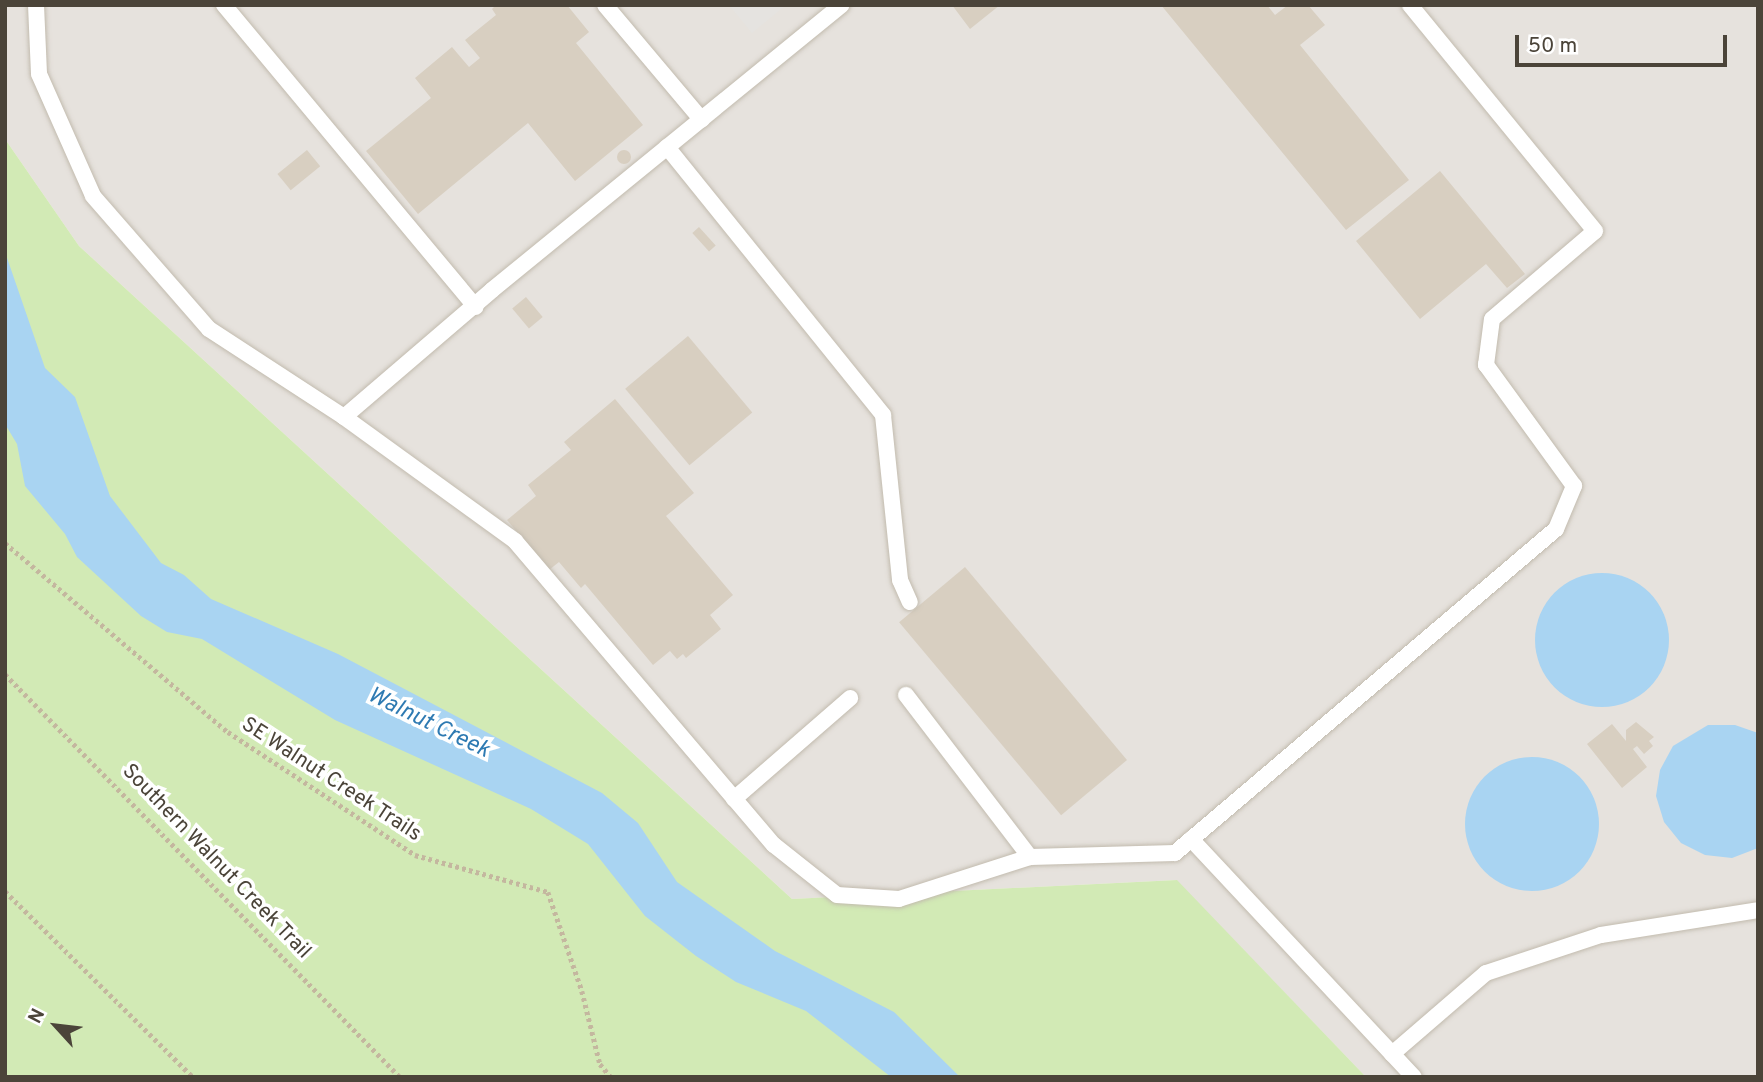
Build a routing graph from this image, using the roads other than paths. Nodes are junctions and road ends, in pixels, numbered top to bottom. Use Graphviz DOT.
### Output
graph roads {
  1 [pos="36,5"];
  2 [pos="224,5"];
  3 [pos="605,5"];
  4 [pos="842,5"];
  5 [pos="1410,5"];
  6 [pos="702,120"];
  7 [pos="667,147"];
  8 [pos="476,307"];
  9 [pos="344,416"];
  10 [pos="910,602"];
  11 [pos="906,695"];
  12 [pos="850,698"];
  13 [pos="734,799"];
  14 [pos="1191,839"];
  15 [pos="1030,857"];
  16 [pos="1758,910"];
  17 [pos="1392,1054"];
  18 [pos="1414,1077"];
  1 -- 9 [label="lane"];
  2 -- 8 [label="lane"];
  3 -- 6 [label="lane"];
  4 -- 6 [label="lane"];
  5 -- 14 [label="lane"];
  6 -- 7 [label="lane"];
  7 -- 8 [label="lane"];
  7 -- 10 [label="lane"];
  8 -- 9 [label="lane"];
  9 -- 13 [label="lane"];
  11 -- 15 [label="lane"];
  12 -- 13 [label="lane"];
  13 -- 15 [label="lane"];
  14 -- 15 [label="lane"];
  14 -- 17 [label="lane"];
  16 -- 17 [label="lane"];
  17 -- 18 [label="lane"];
}
